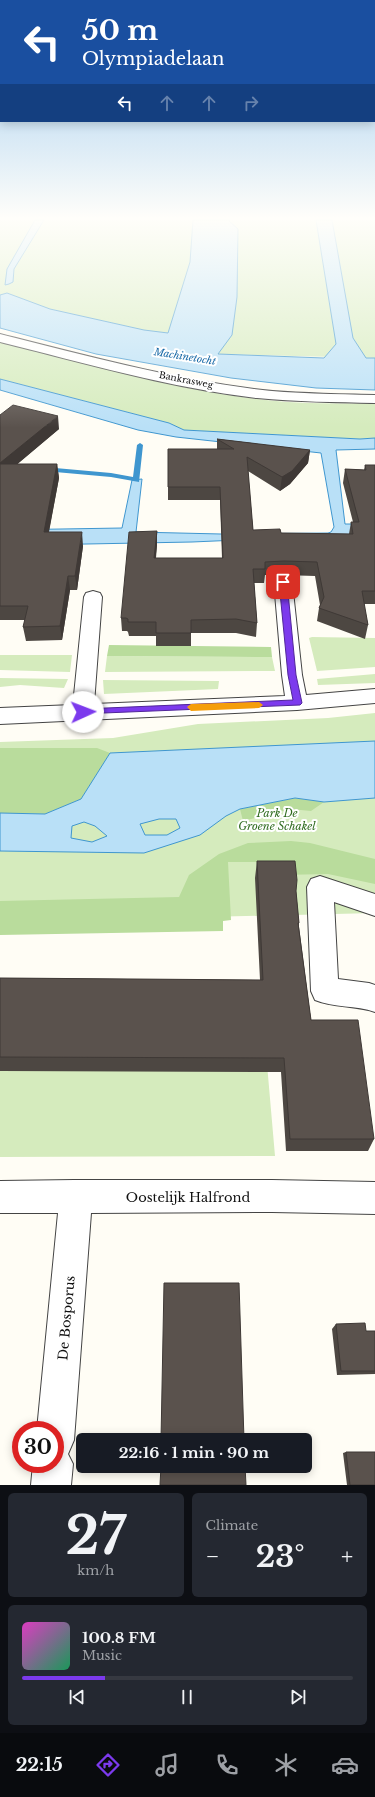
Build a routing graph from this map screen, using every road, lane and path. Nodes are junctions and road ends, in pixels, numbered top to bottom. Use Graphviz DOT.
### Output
graph roads {
  1 [pos="0,338"];
  2 [pos="375,399"];
  3 [pos="283,582"];
  4 [pos="93,597"];
  5 [pos="375,696"];
  6 [pos="297,703"];
  7 [pos="83,712"];
  8 [pos="0,716"];
  9 [pos="375,905"];
  10 [pos="375,999"];
  11 [pos="76,1196"];
  12 [pos="0,1197"];
  13 [pos="375,1198"];
  14 [pos="57,1421"];
  15 [pos="52,1473"];
  16 [pos="51,1485"];
  1 -- 2 [label="street, Bankrasweg"];
  3 -- 6 [label="street"];
  4 -- 7 [label="street"];
  5 -- 6 [label="street"];
  6 -- 7 [label="street"];
  7 -- 8 [label="street"];
  9 -- 10 [label="street"];
  11 -- 12 [label="street, Oostelijk Halfrond"];
  11 -- 13 [label="street, Oostelijk Halfrond"];
  11 -- 14 [label="street, De Bosporus"];
  15 -- 16 [label="street"];
}
